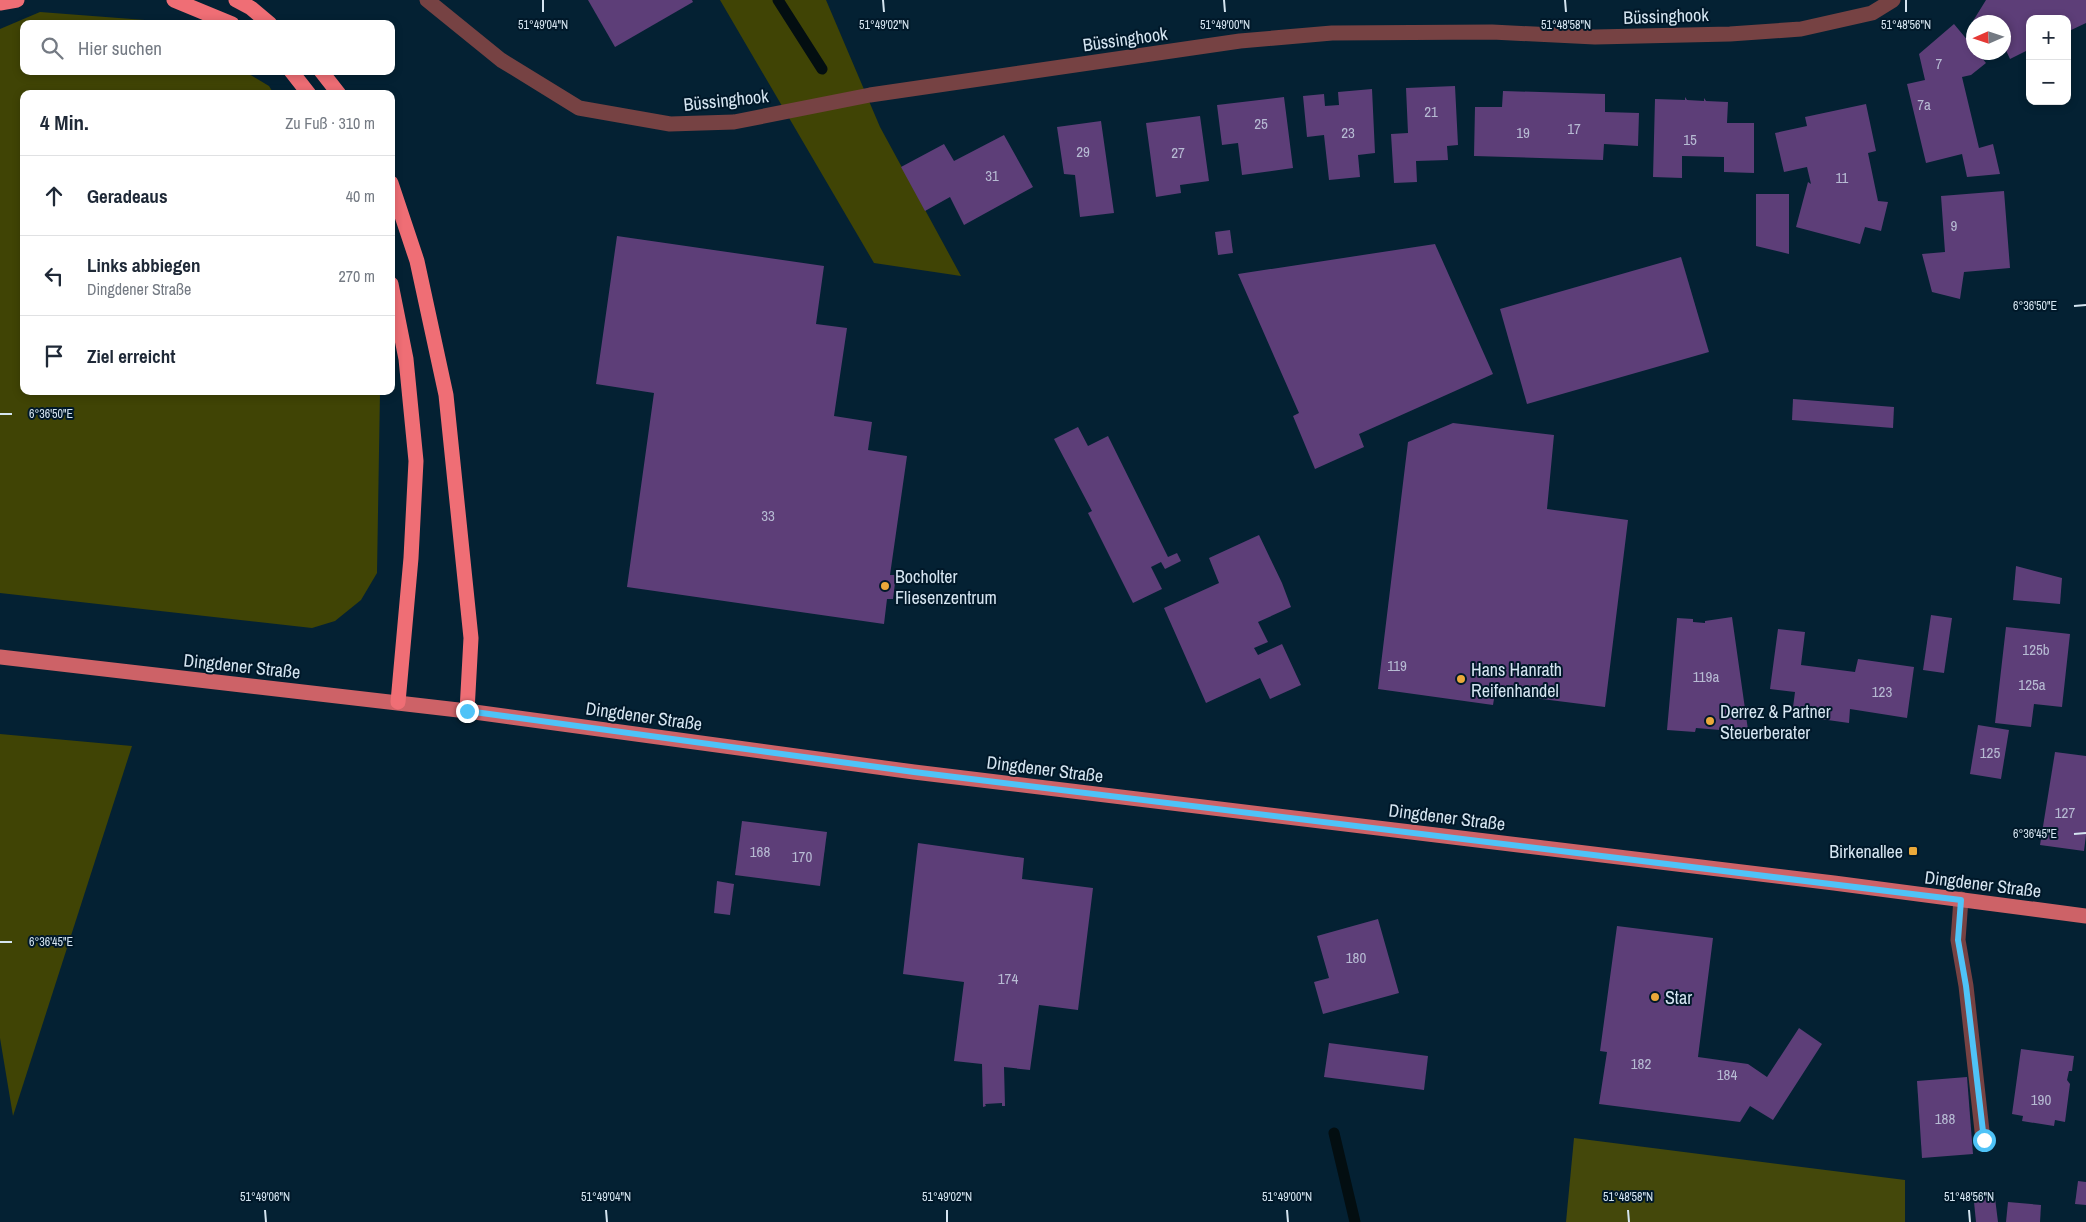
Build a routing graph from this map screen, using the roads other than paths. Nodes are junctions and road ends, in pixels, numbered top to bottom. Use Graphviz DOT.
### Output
graph roads {
  1 [pos="17,0"];
  2 [pos="174,0"];
  3 [pos="236,0"];
  4 [pos="427,0"];
  5 [pos="1893,0"];
  6 [pos="0,3"];
  7 [pos="222,20"];
  8 [pos="265,20"];
  9 [pos="294,75"];
  10 [pos="324,75"];
  11 [pos="306,90"];
  12 [pos="336,90"];
  13 [pos="395,195"];
  14 [pos="395,304"];
  15 [pos="0,657"];
  16 [pos="398,702"];
  17 [pos="467,711"];
  18 [pos="1961,900"];
  19 [pos="2086,916"];
  20 [pos="1984,1140"];
  1 -- 6 [label="highway"];
  2 -- 7 [label="highway"];
  3 -- 8 [label="highway"];
  4 -- 5 [label="street, Büssinghook"];
  9 -- 11 [label="highway"];
  10 -- 12 [label="highway"];
  13 -- 17 [label="highway"];
  14 -- 16 [label="highway"];
  15 -- 16 [label="main road, Dingdener Straße"];
  16 -- 17 [label="main road, Dingdener Straße"];
  17 -- 18 [label="main road, Dingdener Straße"];
  18 -- 19 [label="main road, Dingdener Straße"];
  18 -- 20 [label="street"];
}
